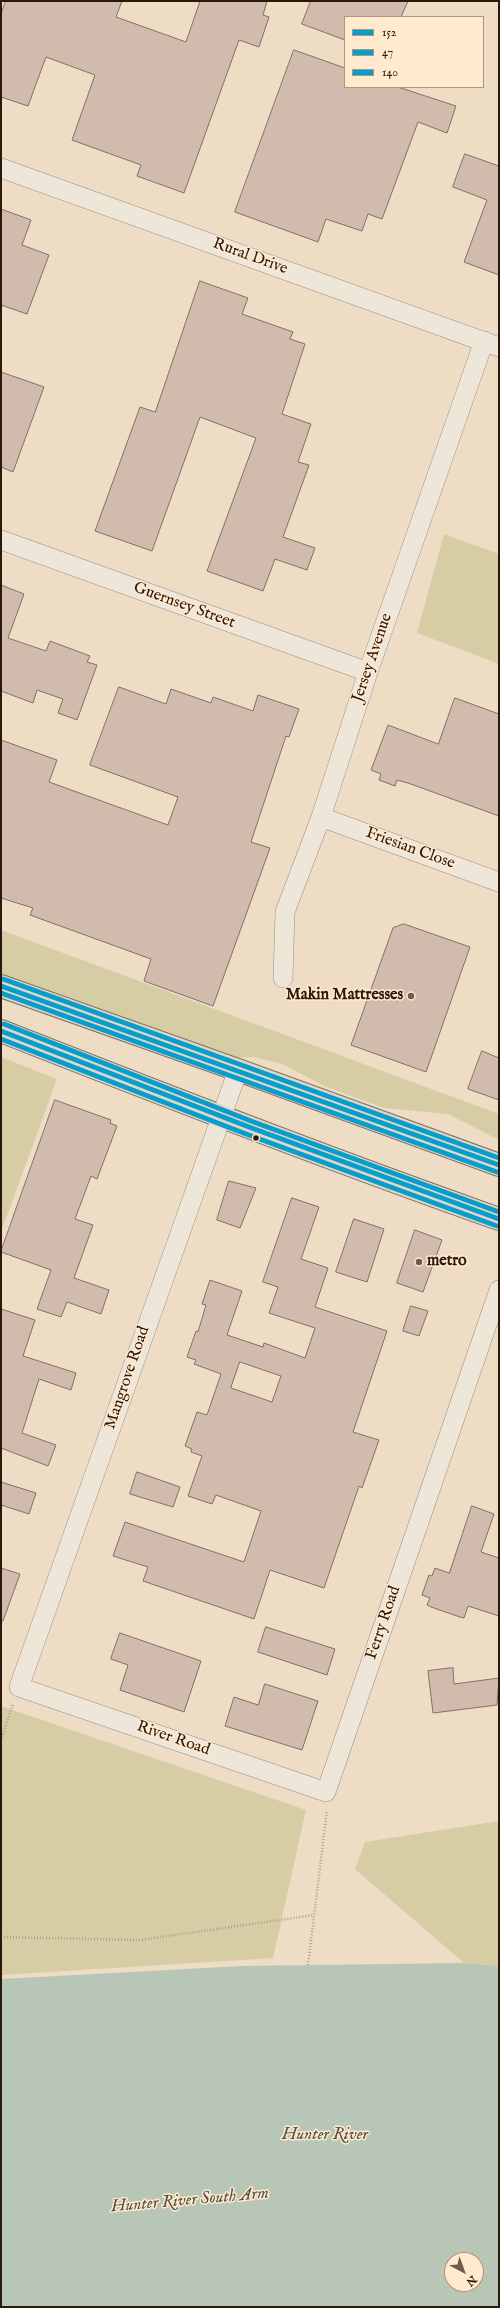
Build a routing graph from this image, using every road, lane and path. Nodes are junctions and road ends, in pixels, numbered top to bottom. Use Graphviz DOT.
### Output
graph roads {
  1 [pos="1,168"];
  2 [pos="491,344"];
  3 [pos="1,540"];
  4 [pos="368,672"];
  5 [pos="321,817"];
  6 [pos="499,882"];
  7 [pos="284,978"];
  8 [pos="1,986"];
  9 [pos="1,1031"];
  10 [pos="238,1070"];
  11 [pos="220,1117"];
  12 [pos="499,1166"];
  13 [pos="499,1219"];
  14 [pos="499,1290"];
  15 [pos="19,1687"];
  16 [pos="1,1740"];
  17 [pos="326,1792"];
  18 [pos="314,1915"];
  19 [pos="1,1937"];
  20 [pos="308,1965"];
  1 -- 2 [label="street, Rural Drive"];
  2 -- 4 [label="street, Jersey Avenue"];
  3 -- 4 [label="street, Guernsey Street"];
  4 -- 5 [label="street, Jersey Avenue"];
  5 -- 6 [label="street, Friesian Close"];
  5 -- 7 [label="street, Jersey Avenue"];
  8 -- 10 [label="highway"];
  9 -- 11 [label="highway"];
  10 -- 11 [label="street, Mangrove Road"];
  10 -- 12 [label="highway"];
  11 -- 13 [label="highway"];
  11 -- 15 [label="street, Mangrove Road"];
  14 -- 17 [label="street, Ferry Road"];
  15 -- 16 [label="path"];
  15 -- 17 [label="street, River Road"];
  17 -- 18 [label="path"];
  18 -- 19 [label="path"];
  18 -- 20 [label="path"];
}
